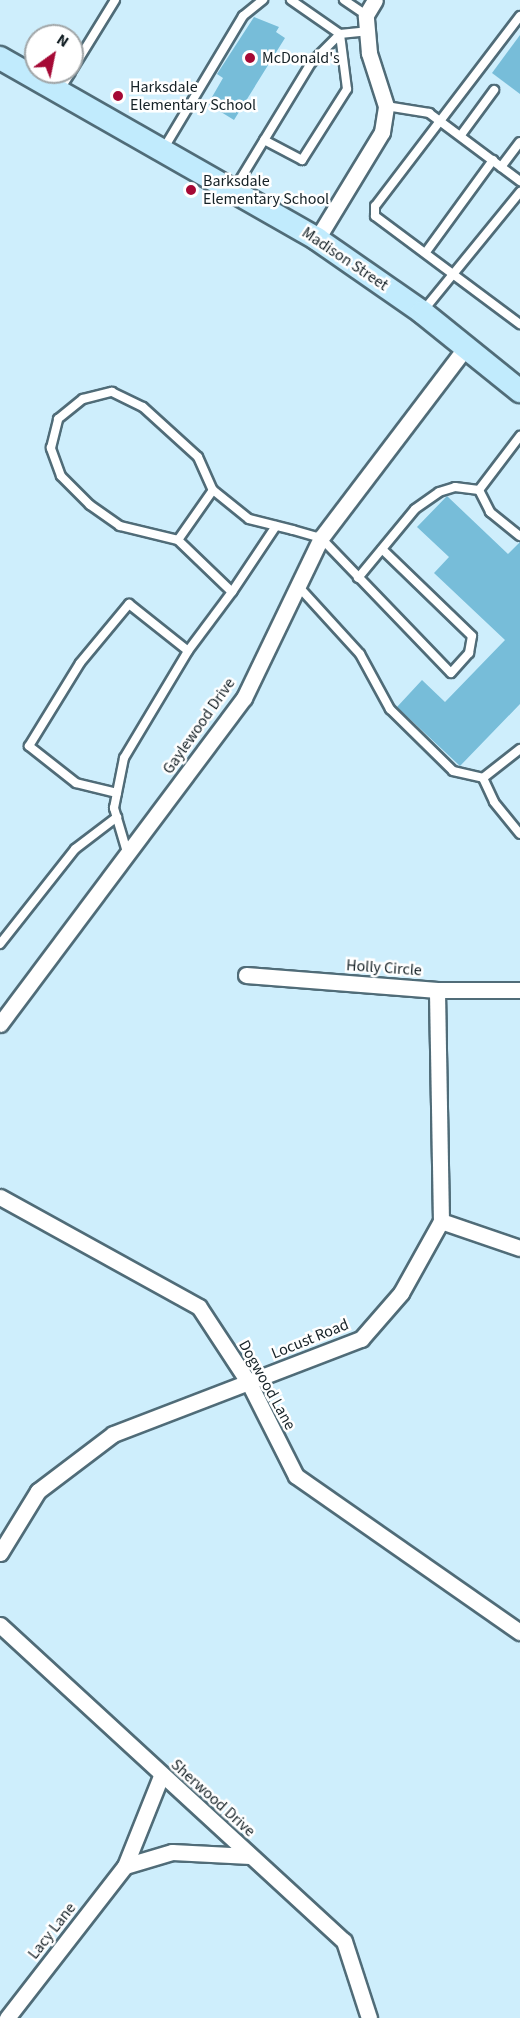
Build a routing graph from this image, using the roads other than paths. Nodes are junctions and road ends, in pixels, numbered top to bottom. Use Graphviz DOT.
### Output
graph roads {
  1 [pos="115,0"];
  2 [pos="263,0"];
  3 [pos="291,0"];
  4 [pos="344,0"];
  5 [pos="375,0"];
  6 [pos="366,15"];
  7 [pos="520,16"];
  8 [pos="367,31"];
  9 [pos="340,34"];
  10 [pos="84,50"];
  11 [pos="0,57"];
  12 [pos="24,64"];
  13 [pos="77,84"];
  14 [pos="494,90"];
  15 [pos="386,106"];
  16 [pos="441,120"];
  17 [pos="460,135"];
  18 [pos="264,140"];
  19 [pos="520,142"];
  20 [pos="164,148"];
  21 [pos="493,160"];
  22 [pos="501,166"];
  23 [pos="520,181"];
  24 [pos="235,188"];
  25 [pos="520,192"];
  26 [pos="317,239"];
  27 [pos="426,252"];
  28 [pos="453,272"];
  29 [pos="422,312"];
  30 [pos="520,324"];
  31 [pos="466,347"];
  32 [pos="520,391"];
  33 [pos="520,436"];
  34 [pos="213,490"];
  35 [pos="479,490"];
  36 [pos="276,526"];
  37 [pos="520,536"];
  38 [pos="321,538"];
  39 [pos="177,540"];
  40 [pos="382,549"];
  41 [pos="358,578"];
  42 [pos="298,586"];
  43 [pos="232,592"];
  44 [pos="188,651"];
  45 [pos="520,749"];
  46 [pos="483,777"];
  47 [pos="117,793"];
  48 [pos="117,817"];
  49 [pos="520,834"];
  50 [pos="128,854"];
  51 [pos="0,944"];
  52 [pos="246,975"];
  53 [pos="437,990"];
  54 [pos="520,990"];
  55 [pos="0,1024"];
  56 [pos="0,1197"];
  57 [pos="441,1221"];
  58 [pos="520,1248"];
  59 [pos="249,1383"];
  60 [pos="0,1553"];
  61 [pos="0,1625"];
  62 [pos="520,1632"];
  63 [pos="161,1776"];
  64 [pos="250,1856"];
  65 [pos="125,1866"];
  66 [pos="7,2018"];
  67 [pos="369,2018"];
  1 -- 10 [label="lane"];
  2 -- 20 [label="lane"];
  3 -- 9 [label="lane"];
  4 -- 6 [label="lane"];
  5 -- 6 [label="street"];
  6 -- 8 [label="street"];
  7 -- 16 [label="lane"];
  8 -- 9 [label="lane"];
  8 -- 15 [label="street"];
  9 -- 18 [label="lane"];
  9 -- 18 [label="lane"];
  11 -- 12 [label="main road, Madison Street"];
  13 -- 20 [label="main road, Madison Street"];
  14 -- 17 [label="lane"];
  15 -- 16 [label="lane"];
  15 -- 26 [label="street"];
  16 -- 17 [label="lane"];
  16 -- 27 [label="lane"];
  17 -- 21 [label="lane"];
  18 -- 24 [label="lane"];
  19 -- 22 [label="lane"];
  20 -- 24 [label="main road, Madison Street"];
  21 -- 22 [label="lane"];
  21 -- 27 [label="lane"];
  22 -- 23 [label="lane"];
  24 -- 26 [label="main road, Madison Street"];
  25 -- 28 [label="lane"];
  26 -- 29 [label="main road, Madison Street"];
  27 -- 28 [label="lane"];
  28 -- 29 [label="lane"];
  28 -- 30 [label="lane"];
  29 -- 31 [label="main road, Madison Street"];
  31 -- 32 [label="main road, Madison Street"];
  31 -- 38 [label="street, Gaylewood Drive"];
  33 -- 35 [label="lane"];
  34 -- 36 [label="lane"];
  34 -- 39 [label="lane"];
  34 -- 39 [label="lane"];
  35 -- 37 [label="lane"];
  35 -- 40 [label="lane"];
  36 -- 38 [label="lane"];
  36 -- 43 [label="lane"];
  38 -- 41 [label="lane"];
  38 -- 42 [label="street, Gaylewood Drive"];
  39 -- 43 [label="lane"];
  40 -- 41 [label="lane"];
  40 -- 41 [label="lane"];
  42 -- 46 [label="lane"];
  42 -- 50 [label="street, Gaylewood Drive"];
  43 -- 44 [label="lane"];
  44 -- 47 [label="lane"];
  44 -- 47 [label="lane"];
  45 -- 46 [label="lane"];
  46 -- 49 [label="lane"];
  47 -- 48 [label="lane"];
  48 -- 50 [label="lane"];
  48 -- 51 [label="lane"];
  50 -- 55 [label="street, Gaylewood Drive"];
  52 -- 53 [label="street, Holly Circle"];
  53 -- 54 [label="street, Holly Circle"];
  53 -- 57 [label="street"];
  56 -- 59 [label="street, Dogwood Lane"];
  57 -- 58 [label="street"];
  57 -- 59 [label="street, Locust Road"];
  59 -- 60 [label="street, Locust Road"];
  59 -- 62 [label="street, Dogwood Lane"];
  61 -- 63 [label="street, Sherwood Drive"];
  63 -- 64 [label="street, Sherwood Drive"];
  63 -- 65 [label="street, Lacy Lane"];
  64 -- 65 [label="street"];
  64 -- 67 [label="street, Sherwood Drive"];
  65 -- 66 [label="street, Lacy Lane"];
}
